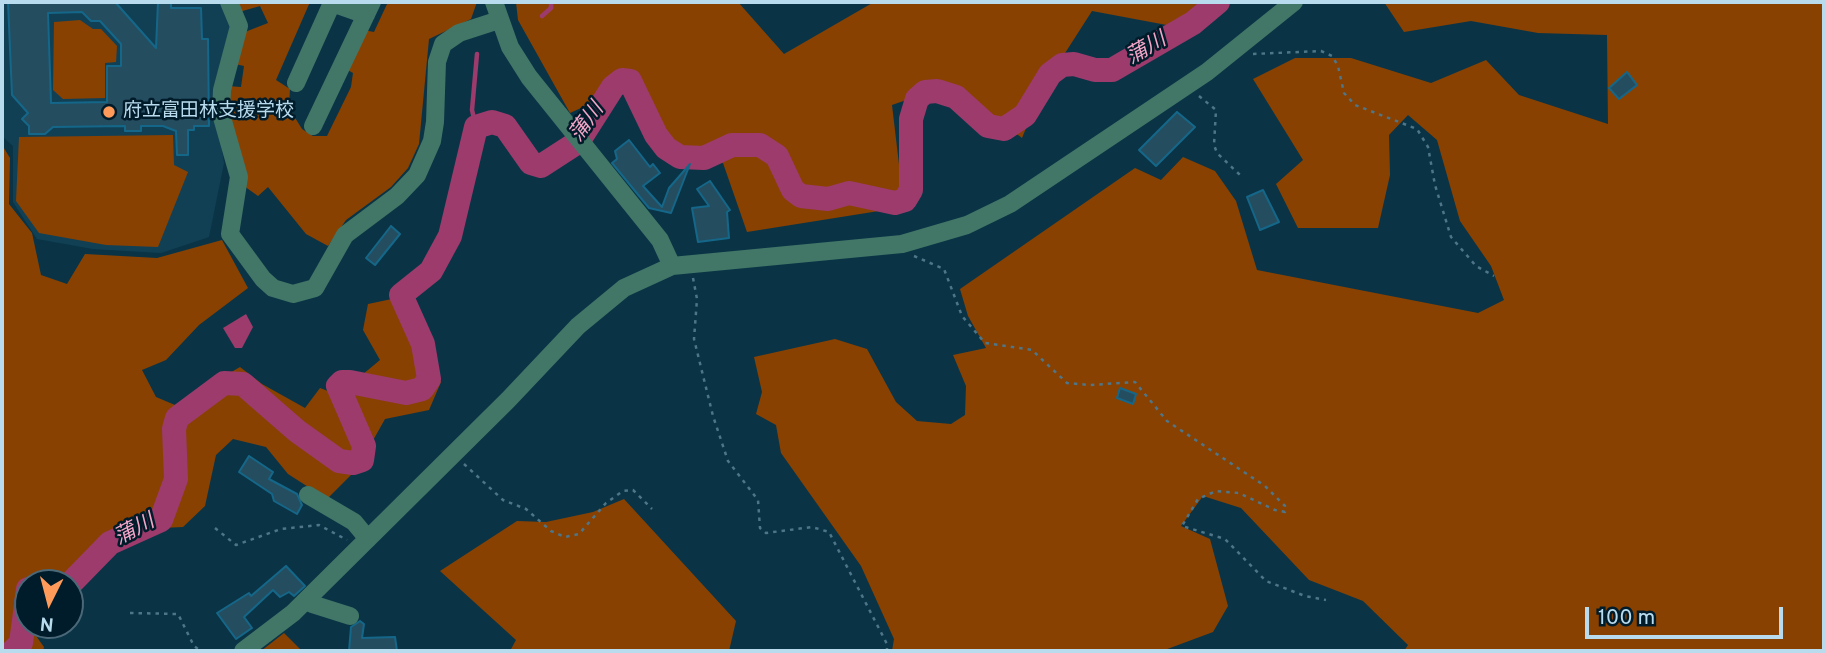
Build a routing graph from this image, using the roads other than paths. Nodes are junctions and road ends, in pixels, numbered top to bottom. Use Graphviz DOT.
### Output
graph roads {
  1 [pos="229,2"];
  2 [pos="494,2"];
  3 [pos="1294,2"];
  4 [pos="369,9"];
  5 [pos="499,20"];
  6 [pos="296,83"];
  7 [pos="313,126"];
  8 [pos="680,265"];
  9 [pos="308,495"];
  10 [pos="363,544"];
  11 [pos="307,599"];
  12 [pos="350,617"];
  13 [pos="243,651"];
  1 -- 5 [label="street"];
  2 -- 5 [label="street"];
  3 -- 8 [label="street"];
  4 -- 6 [label="street"];
  4 -- 7 [label="street"];
  5 -- 8 [label="street"];
  8 -- 10 [label="street"];
  9 -- 10 [label="street"];
  10 -- 11 [label="street"];
  11 -- 12 [label="street"];
  11 -- 13 [label="street"];
}
